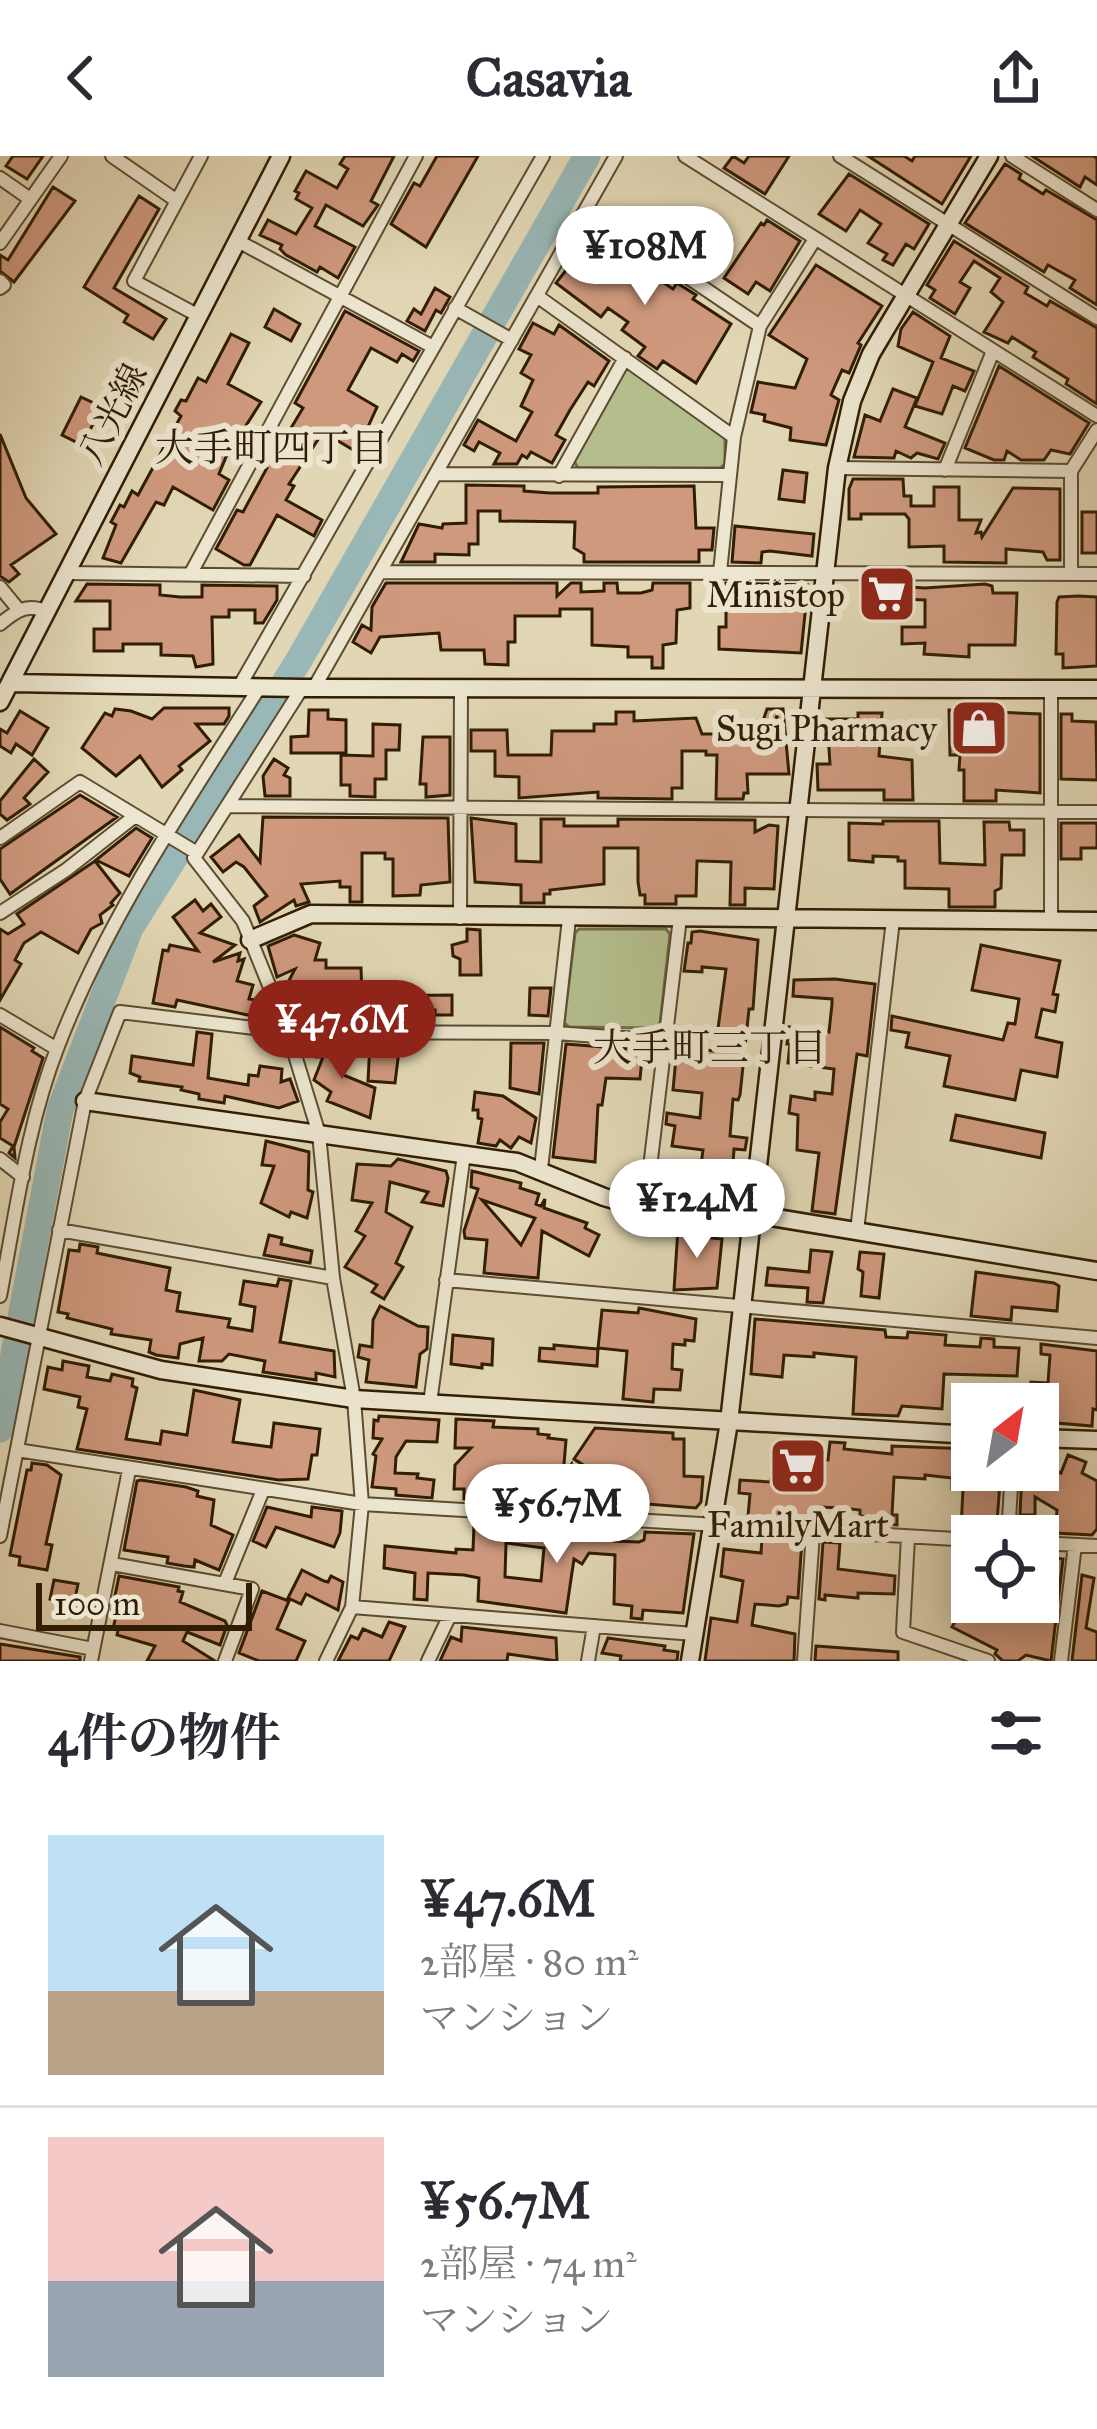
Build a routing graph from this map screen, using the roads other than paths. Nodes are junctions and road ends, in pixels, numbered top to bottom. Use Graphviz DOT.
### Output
graph roads {
  1 [pos="61,156"];
  2 [pos="112,156"];
  3 [pos="200,156"];
  4 [pos="416,156"];
  5 [pos="543,156"];
  6 [pos="616,156"];
  7 [pos="685,156"];
  8 [pos="840,156"];
  9 [pos="989,156"];
  10 [pos="1012,156"];
  11 [pos="279,157"];
  12 [pos="0,178"];
  13 [pos="30,200"];
  14 [pos="177,201"];
  15 [pos="587,209"];
  16 [pos="1097,209"];
  17 [pos="948,224"];
  18 [pos="815,239"];
  19 [pos="238,241"];
  20 [pos="0,243"];
  21 [pos="340,296"];
  22 [pos="537,296"];
  23 [pos="905,296"];
  24 [pos="459,311"];
  25 [pos="199,316"];
  26 [pos="1097,318"];
  27 [pos="760,326"];
  28 [pos="509,339"];
  29 [pos="433,347"];
  30 [pos="993,350"];
  31 [pos="625,358"];
  32 [pos="1097,416"];
  33 [pos="1097,430"];
  34 [pos="734,437"];
  35 [pos="837,468"];
  36 [pos="945,470"];
  37 [pos="1071,471"];
  38 [pos="436,474"];
  39 [pos="729,475"];
  40 [pos="559,476"];
  41 [pos="381,572"];
  42 [pos="720,572"];
  43 [pos="68,573"];
  44 [pos="191,573"];
  45 [pos="825,573"];
  46 [pos="1072,573"];
  47 [pos="1097,574"];
  48 [pos="304,576"];
  49 [pos="0,587"];
  50 [pos="17,610"];
  51 [pos="48,612"];
  52 [pos="0,624"];
  53 [pos="11,683"];
  54 [pos="239,687"];
  55 [pos="461,687"];
  56 [pos="259,688"];
  57 [pos="308,688"];
  58 [pos="812,689"];
  59 [pos="1051,689"];
  60 [pos="1097,689"];
  61 [pos="0,702"];
  62 [pos="227,806"];
  63 [pos="460,809"];
  64 [pos="799,810"];
  65 [pos="1051,811"];
  66 [pos="1097,812"];
  67 [pos="135,816"];
  68 [pos="170,837"];
  69 [pos="0,838"];
  70 [pos="193,852"];
  71 [pos="0,913"];
  72 [pos="460,918"];
  73 [pos="680,918"];
  74 [pos="569,919"];
  75 [pos="786,919"];
  76 [pos="893,920"];
  77 [pos="1051,920"];
  78 [pos="1097,921"];
  79 [pos="250,940"];
  80 [pos="0,1015"];
  81 [pos="288,1032"];
  82 [pos="556,1034"];
  83 [pos="665,1041"];
  84 [pos="57,1048"];
  85 [pos="85,1101"];
  86 [pos="320,1134"];
  87 [pos="464,1154"];
  88 [pos="0,1159"];
  89 [pos="541,1169"];
  90 [pos="23,1177"];
  91 [pos="645,1209"];
  92 [pos="753,1214"];
  93 [pos="59,1231"];
  94 [pos="856,1231"];
  95 [pos="5,1243"];
  96 [pos="1097,1271"];
  97 [pos="333,1278"];
  98 [pos="446,1280"];
  99 [pos="0,1296"];
  100 [pos="741,1306"];
  101 [pos="1,1326"];
  102 [pos="35,1336"];
  103 [pos="1097,1338"];
  104 [pos="354,1399"];
  105 [pos="430,1402"];
  106 [pos="729,1422"];
  107 [pos="951,1434"];
  108 [pos="1059,1439"];
  109 [pos="1097,1441"];
  110 [pos="17,1450"];
  111 [pos="129,1470"];
  112 [pos="263,1490"];
  113 [pos="362,1504"];
  114 [pos="712,1526"];
  115 [pos="813,1533"];
  116 [pos="0,1536"];
  117 [pos="908,1537"];
  118 [pos="951,1539"];
  119 [pos="1059,1545"];
  120 [pos="1075,1545"];
  121 [pos="1097,1546"];
  122 [pos="112,1564"];
  123 [pos="225,1583"];
  124 [pos="352,1607"];
  125 [pos="450,1615"];
  126 [pos="594,1626"];
  127 [pos="0,1631"];
  128 [pos="694,1634"];
  129 [pos="92,1655"];
  130 [pos="227,1660"];
  131 [pos="326,1661"];
  132 [pos="428,1661"];
  133 [pos="588,1661"];
  134 [pos="690,1661"];
  135 [pos="804,1661"];
  136 [pos="988,1661"];
  137 [pos="1061,1661"];
  1 -- 13 [label="street"];
  2 -- 14 [label="street"];
  3 -- 14 [label="street"];
  4 -- 21 [label="street"];
  5 -- 24 [label="street"];
  6 -- 15 [label="street"];
  7 -- 18 [label="street"];
  8 -- 17 [label="street"];
  9 -- 17 [label="street"];
  10 -- 16 [label="street"];
  11 -- 19 [label="street, 八光線"];
  12 -- 13 [label="street"];
  13 -- 20 [label="street"];
  14 -- 25 [label="street"];
  15 -- 22 [label="street"];
  15 -- 27 [label="street"];
  17 -- 23 [label="street"];
  17 -- 26 [label="street"];
  18 -- 23 [label="street"];
  18 -- 27 [label="street"];
  19 -- 21 [label="street"];
  19 -- 25 [label="street, 八光線"];
  21 -- 29 [label="street"];
  21 -- 44 [label="street"];
  22 -- 28 [label="street"];
  22 -- 31 [label="street"];
  23 -- 30 [label="street"];
  23 -- 35 [label="street"];
  24 -- 28 [label="street"];
  24 -- 29 [label="street"];
  25 -- 43 [label="street, 八光線"];
  27 -- 34 [label="street"];
  28 -- 38 [label="street"];
  29 -- 48 [label="street"];
  30 -- 32 [label="street"];
  30 -- 36 [label="street"];
  31 -- 34 [label="street"];
  31 -- 40 [label="street"];
  33 -- 37 [label="street"];
  34 -- 39 [label="street"];
  35 -- 36 [label="street"];
  35 -- 45 [label="street"];
  36 -- 37 [label="street"];
  37 -- 46 [label="street"];
  38 -- 40 [label="street"];
  38 -- 41 [label="street"];
  39 -- 40 [label="street"];
  39 -- 42 [label="street"];
  41 -- 42 [label="street"];
  41 -- 57 [label="street"];
  42 -- 45 [label="street"];
  43 -- 44 [label="street"];
  43 -- 51 [label="street, 八光線"];
  44 -- 48 [label="street"];
  45 -- 46 [label="street"];
  45 -- 58 [label="street"];
  46 -- 47 [label="street"];
  48 -- 54 [label="street"];
  49 -- 50 [label="street"];
  50 -- 51 [label="street"];
  50 -- 52 [label="street"];
  51 -- 53 [label="street, 八光線"];
  53 -- 54 [label="street"];
  53 -- 61 [label="street, 八光線"];
  54 -- 56 [label="street"];
  55 -- 57 [label="street"];
  55 -- 58 [label="street"];
  55 -- 63 [label="street"];
  56 -- 57 [label="street"];
  56 -- 68 [label="street"];
  57 -- 62 [label="street"];
  58 -- 59 [label="street"];
  58 -- 64 [label="street"];
  59 -- 60 [label="street"];
  59 -- 65 [label="street"];
  62 -- 63 [label="street"];
  62 -- 70 [label="street"];
  63 -- 64 [label="street"];
  63 -- 72 [label="street"];
  64 -- 65 [label="street"];
  64 -- 75 [label="street"];
  65 -- 66 [label="street"];
  65 -- 77 [label="street"];
  67 -- 68 [label="street"];
  67 -- 69 [label="street"];
  67 -- 71 [label="street"];
  68 -- 70 [label="street"];
  68 -- 84 [label="street"];
  70 -- 79 [label="street"];
  72 -- 74 [label="street"];
  72 -- 79 [label="street"];
  73 -- 74 [label="street"];
  73 -- 75 [label="street"];
  73 -- 83 [label="street"];
  74 -- 82 [label="street"];
  75 -- 76 [label="street"];
  75 -- 92 [label="street"];
  76 -- 77 [label="street"];
  76 -- 94 [label="street"];
  77 -- 78 [label="street"];
  79 -- 81 [label="street"];
  80 -- 84 [label="street"];
  81 -- 82 [label="street"];
  81 -- 85 [label="street"];
  81 -- 86 [label="street"];
  82 -- 83 [label="street"];
  82 -- 89 [label="street"];
  83 -- 91 [label="street"];
  84 -- 90 [label="street"];
  85 -- 86 [label="street"];
  85 -- 93 [label="street"];
  86 -- 87 [label="street"];
  86 -- 97 [label="street"];
  87 -- 89 [label="street"];
  87 -- 98 [label="street"];
  88 -- 90 [label="street"];
  89 -- 91 [label="street"];
  90 -- 95 [label="street"];
  91 -- 92 [label="street"];
  92 -- 94 [label="street"];
  92 -- 100 [label="street"];
  93 -- 97 [label="street"];
  93 -- 102 [label="street"];
  94 -- 96 [label="street"];
  95 -- 99 [label="street"];
  97 -- 104 [label="street"];
  98 -- 100 [label="street"];
  98 -- 105 [label="street"];
  100 -- 103 [label="street"];
  100 -- 106 [label="street"];
  101 -- 102 [label="street"];
  102 -- 104 [label="street"];
  102 -- 110 [label="street"];
  104 -- 105 [label="street"];
  104 -- 113 [label="street"];
  105 -- 106 [label="street"];
  106 -- 107 [label="street"];
  106 -- 114 [label="street"];
  108 -- 109 [label="street"];
  110 -- 111 [label="street"];
  110 -- 116 [label="street"];
  111 -- 112 [label="street"];
  111 -- 122 [label="street"];
  112 -- 113 [label="street"];
  112 -- 123 [label="street"];
  113 -- 114 [label="street"];
  113 -- 124 [label="street"];
  114 -- 115 [label="street"];
  114 -- 128 [label="street"];
  115 -- 117 [label="street"];
  115 -- 135 [label="street"];
  117 -- 118 [label="street"];
  117 -- 136 [label="street"];
  119 -- 120 [label="street"];
  120 -- 121 [label="street"];
  120 -- 137 [label="street"];
  122 -- 123 [label="street"];
  122 -- 129 [label="street"];
  123 -- 130 [label="street"];
  124 -- 125 [label="street"];
  124 -- 131 [label="street"];
  125 -- 126 [label="street"];
  125 -- 132 [label="street"];
  126 -- 128 [label="street"];
  126 -- 133 [label="street"];
  127 -- 129 [label="street"];
  128 -- 134 [label="street"];
}
